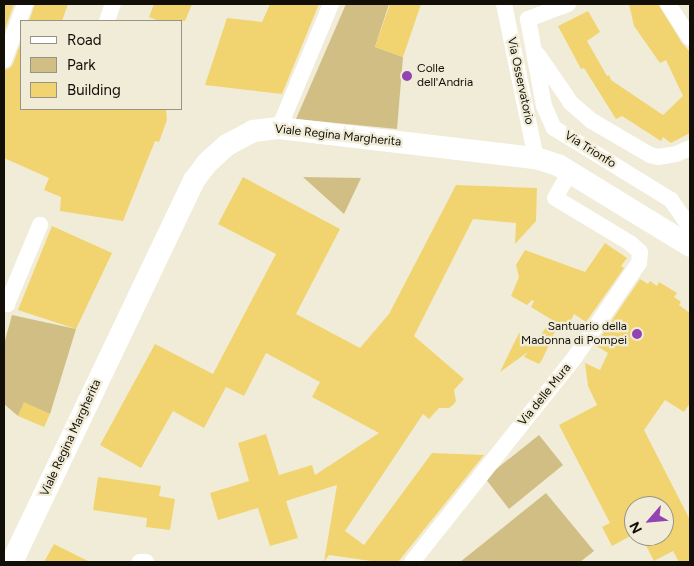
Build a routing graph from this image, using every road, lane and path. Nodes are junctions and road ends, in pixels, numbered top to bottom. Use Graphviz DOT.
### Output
graph roads {
  1 [pos="25,4"];
  2 [pos="114,4"];
  3 [pos="331,4"];
  4 [pos="504,4"];
  5 [pos="568,4"];
  6 [pos="668,4"];
  7 [pos="106,20"];
  8 [pos="690,38"];
  9 [pos="535,52"];
  10 [pos="4,60"];
  11 [pos="279,128"];
  12 [pos="690,148"];
  13 [pos="536,158"];
  14 [pos="570,172"];
  15 [pos="40,225"];
  16 [pos="686,233"];
  17 [pos="4,302"];
  18 [pos="12,562"];
  19 [pos="140,562"];
  20 [pos="146,562"];
  21 [pos="412,562"];
  1 -- 10 [label="street"];
  2 -- 7 [label="street"];
  3 -- 11 [label="street"];
  4 -- 13 [label="street, Via Osservatorio"];
  5 -- 9 [label="street, Via Trionfo"];
  6 -- 8 [label="street"];
  9 -- 12 [label="street"];
  9 -- 16 [label="street, Via Trionfo"];
  11 -- 13 [label="main road, Viale Regina Margherita"];
  11 -- 18 [label="main road, Viale Regina Margherita"];
  13 -- 14 [label="main road, Viale Regina Margherita"];
  14 -- 16 [label="main road, Viale Regina Margherita"];
  14 -- 21 [label="street, Via delle Mura"];
  15 -- 17 [label="street"];
  19 -- 20 [label="street"];
}
